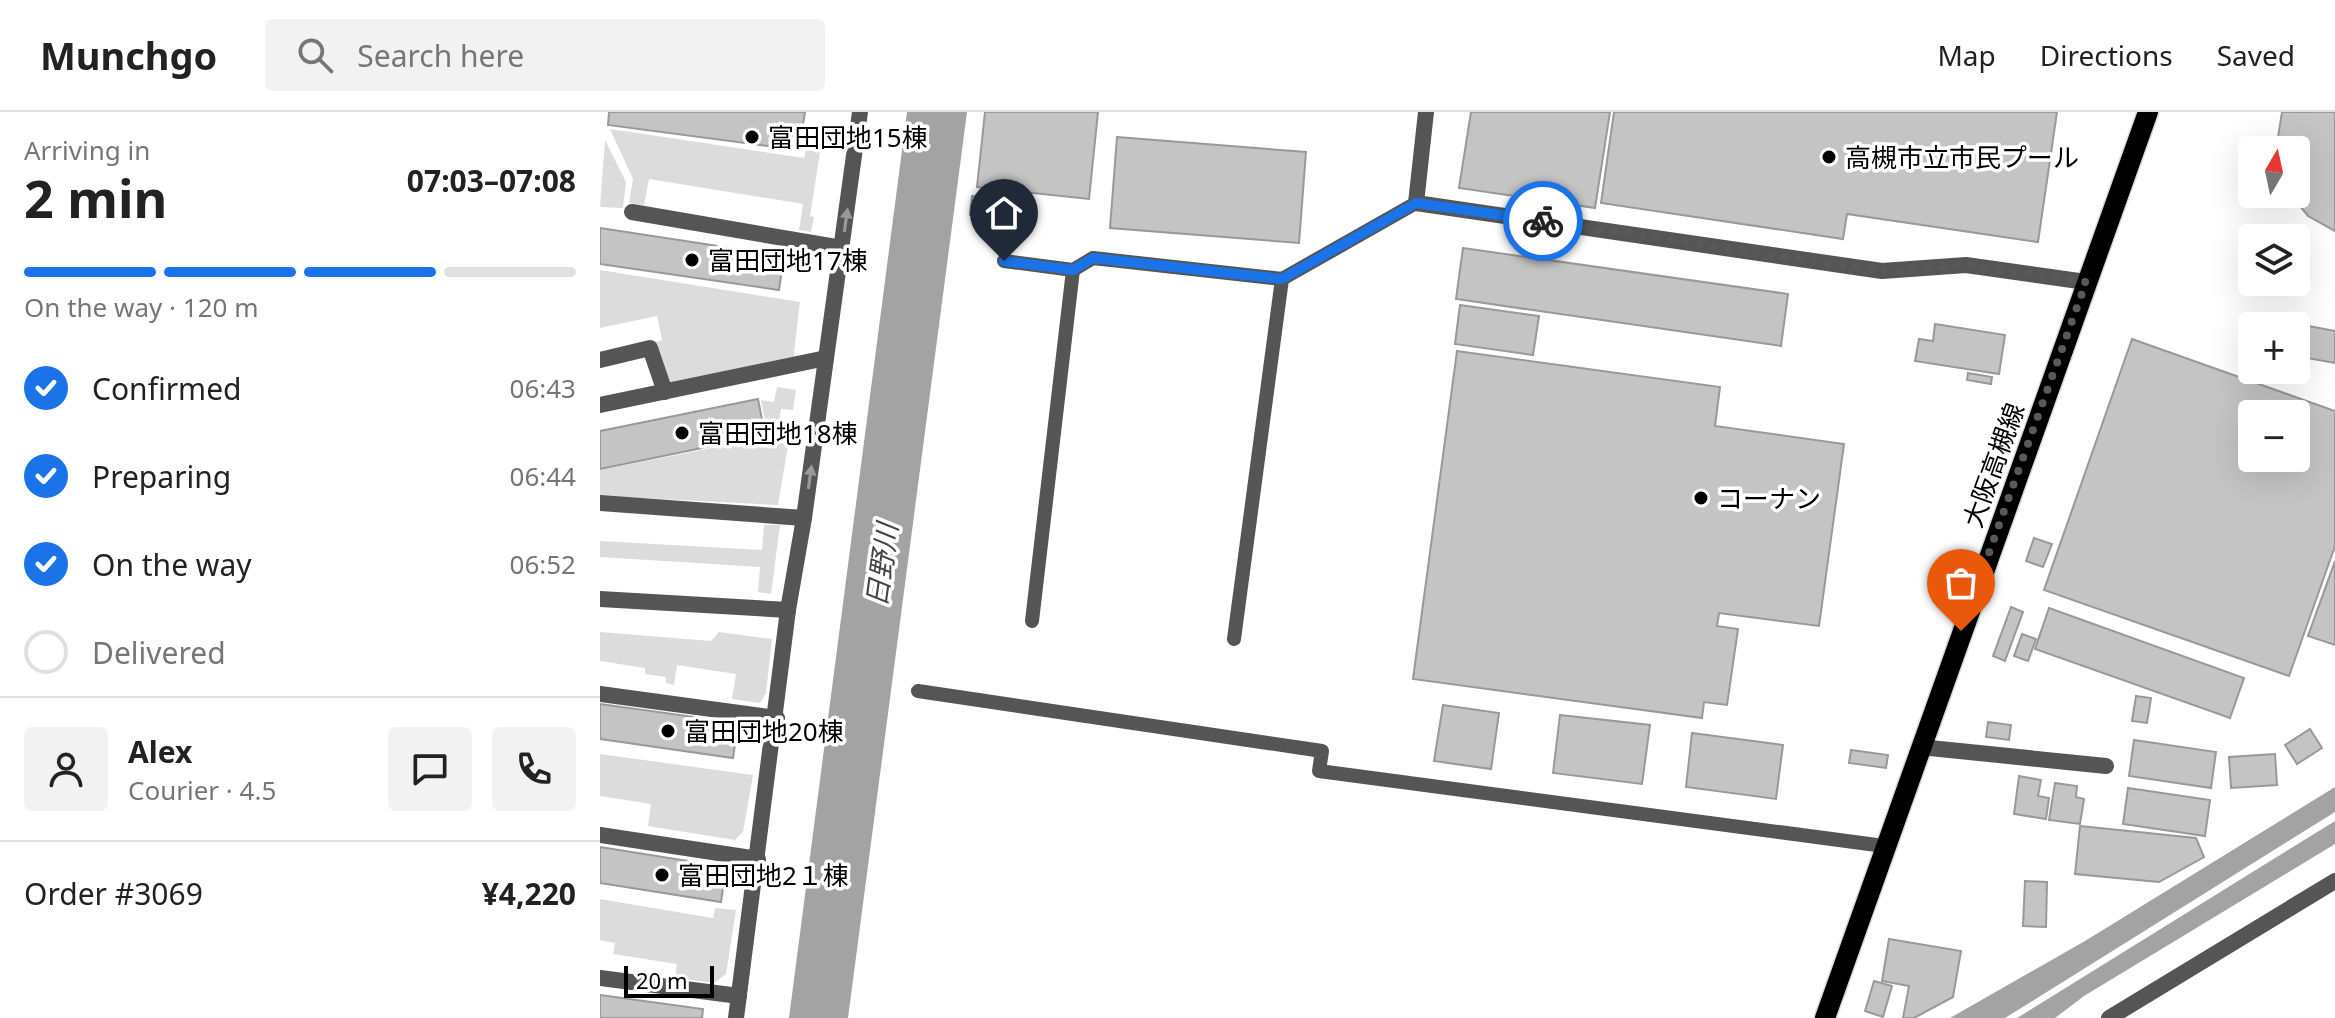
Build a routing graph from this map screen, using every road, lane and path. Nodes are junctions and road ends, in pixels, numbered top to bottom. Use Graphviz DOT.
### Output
graph roads {
  1 [pos="860,112"];
  2 [pos="1426,112"];
  3 [pos="2148,112"];
  4 [pos="1416,203"];
  5 [pos="632,212"];
  6 [pos="842,248"];
  7 [pos="1004,261"];
  8 [pos="1073,270"];
  9 [pos="1282,279"];
  10 [pos="2086,282"];
  11 [pos="826,358"];
  12 [pos="600,360"];
  13 [pos="665,392"];
  14 [pos="600,405"];
  15 [pos="600,503"];
  16 [pos="804,518"];
  17 [pos="600,599"];
  18 [pos="788,610"];
  19 [pos="1032,621"];
  20 [pos="1234,639"];
  21 [pos="918,691"];
  22 [pos="600,694"];
  23 [pos="777,718"];
  24 [pos="1920,747"];
  25 [pos="2106,766"];
  26 [pos="600,835"];
  27 [pos="1884,846"];
  28 [pos="758,859"];
  29 [pos="2335,881"];
  30 [pos="600,978"];
  31 [pos="739,996"];
  32 [pos="736,1018"];
  33 [pos="1825,1018"];
  34 [pos="2109,1018"];
  6 -- 1 [label="street, one-way"];
  2 -- 4 [label="street"];
  3 -- 10 [label="main road, 大阪高槻線"];
  4 -- 9 [label="lane"];
  4 -- 10 [label="street"];
  5 -- 6 [label="street"];
  6 -- 11 [label="street"];
  7 -- 8 [label="lane"];
  8 -- 9 [label="lane"];
  8 -- 19 [label="lane"];
  9 -- 20 [label="lane"];
  10 -- 24 [label="main road, 大阪高槻線"];
  11 -- 13 [label="street"];
  16 -- 11 [label="street, one-way"];
  12 -- 13 [label="street"];
  13 -- 14 [label="street"];
  15 -- 16 [label="street"];
  16 -- 18 [label="street"];
  17 -- 18 [label="street"];
  18 -- 23 [label="street"];
  21 -- 27 [label="lane"];
  22 -- 23 [label="street"];
  23 -- 28 [label="street"];
  24 -- 25 [label="street"];
  24 -- 27 [label="main road, 大阪高槻線"];
  26 -- 28 [label="street"];
  27 -- 33 [label="main road, 大阪高槻線"];
  28 -- 31 [label="street"];
  29 -- 34 [label="street"];
  30 -- 31 [label="street"];
  31 -- 32 [label="street"];
}
